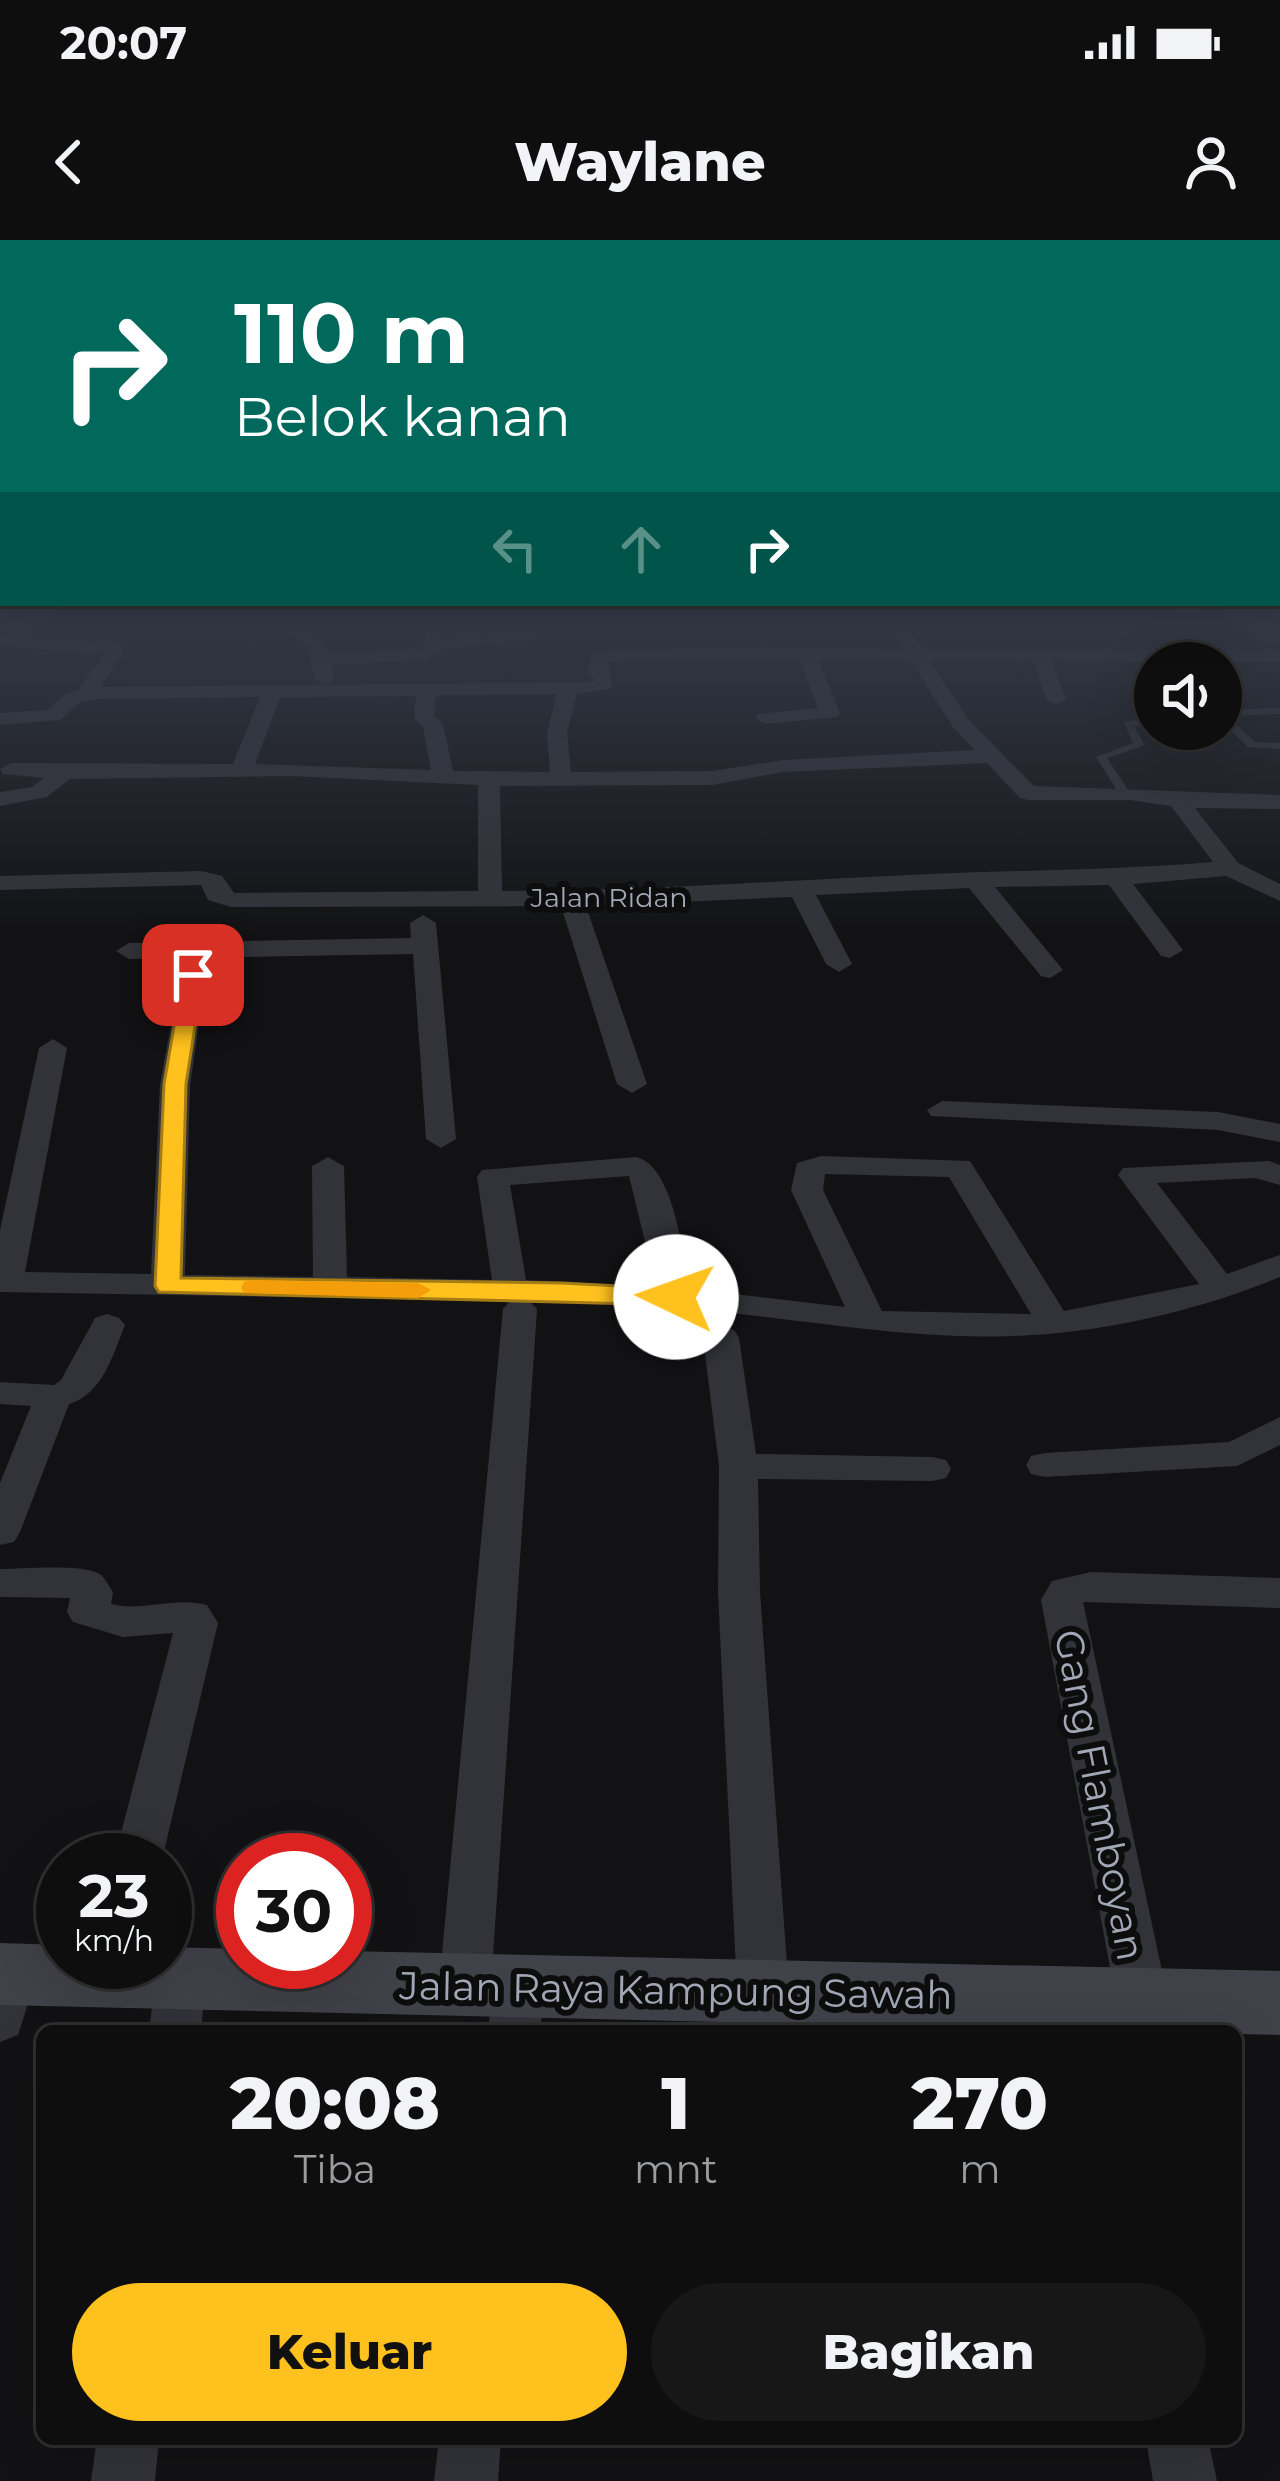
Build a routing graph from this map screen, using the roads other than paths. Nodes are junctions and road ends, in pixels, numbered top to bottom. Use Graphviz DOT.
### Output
graph roads {
  1 [pos="257,730"];
  2 [pos="435,730"];
  3 [pos="557,730"];
  4 [pos="966,730"];
  5 [pos="1242,735"];
  6 [pos="1134,746"];
  7 [pos="1280,746"];
  8 [pos="991,756"];
  9 [pos="11,769"];
  10 [pos="242,770"];
  11 [pos="65,773"];
  12 [pos="443,777"];
  13 [pos="561,777"];
  14 [pos="489,778"];
  15 [pos="1124,794"];
  16 [pos="0,799"];
  17 [pos="1178,801"];
  18 [pos="1280,802"];
  19 [pos="1229,868"];
  20 [pos="1116,878"];
  21 [pos="976,880"];
  22 [pos="0,883"];
  23 [pos="801,890"];
  24 [pos="1280,894"];
  25 [pos="421,896"];
  26 [pos="489,897"];
  27 [pos="571,897"];
  28 [pos="424,946"];
  29 [pos="1169,950"];
  30 [pos="129,951"];
  31 [pos="839,964"];
  32 [pos="1050,970"];
  33 [pos="193,975"];
  34 [pos="53,1048"];
  35 [pos="632,1084"];
  36 [pos="942,1110"];
  37 [pos="1280,1133"];
  38 [pos="441,1139"];
  39 [pos="328,1166"];
  40 [pos="1280,1176"];
  41 [pos="1280,1265"];
  42 [pos="3,1282"];
  43 [pos="168,1286"];
  44 [pos="330,1289"];
  45 [pos="1221,1289"];
  46 [pos="676,1297"];
  47 [pos="515,1300"];
  48 [pos="868,1321"];
  49 [pos="1055,1324"];
  50 [pos="107,1325"];
  51 [pos="722,1338"];
  52 [pos="0,1393"];
  53 [pos="54,1396"];
  54 [pos="1280,1430"];
  55 [pos="1045,1465"];
  56 [pos="738,1466"];
  57 [pos="932,1469"];
  58 [pos="0,1532"];
  59 [pos="0,1583"];
  60 [pos="1280,1593"];
  61 [pos="146,1833"];
  62 [pos="36,1984"];
  63 [pos="148,1989"];
  64 [pos="4,1990"];
  65 [pos="763,1992"];
  66 [pos="499,2001"];
  67 [pos="1280,2003"];
  68 [pos="178,2004"];
  69 [pos="1113,2010"];
  70 [pos="895,2013"];
  71 [pos="127,2445"];
  72 [pos="469,2445"];
  73 [pos="1178,2445"];
  74 [pos="123,2481"];
  75 [pos="466,2481"];
  76 [pos="1185,2481"];
  1 -- 10 [label="street"];
  2 -- 12 [label="street"];
  3 -- 13 [label="street"];
  4 -- 8 [label="street"];
  5 -- 7 [label="lane"];
  6 -- 15 [label="lane"];
  8 -- 13 [label="street"];
  8 -- 15 [label="street"];
  9 -- 11 [label="street"];
  10 -- 11 [label="street"];
  10 -- 12 [label="street"];
  11 -- 16 [label="street"];
  12 -- 14 [label="street"];
  13 -- 14 [label="street"];
  14 -- 26 [label="street"];
  15 -- 17 [label="street"];
  17 -- 18 [label="street"];
  17 -- 19 [label="street"];
  19 -- 20 [label="street, Jalan Ridan"];
  19 -- 24 [label="street"];
  20 -- 21 [label="street, Jalan Ridan"];
  20 -- 29 [label="street"];
  21 -- 23 [label="street, Jalan Ridan"];
  21 -- 32 [label="street"];
  22 -- 25 [label="street, Jalan Ridan"];
  23 -- 27 [label="street, Jalan Ridan"];
  23 -- 31 [label="street"];
  25 -- 26 [label="street, Jalan Ridan"];
  25 -- 28 [label="street"];
  26 -- 27 [label="street, Jalan Ridan"];
  27 -- 35 [label="street"];
  28 -- 30 [label="street"];
  28 -- 38 [label="street"];
  33 -- 43 [label="street"];
  34 -- 42 [label="street"];
  36 -- 37 [label="street"];
  39 -- 44 [label="street"];
  40 -- 45 [label="street"];
  41 -- 45 [label="street"];
  42 -- 43 [label="street"];
  43 -- 44 [label="street"];
  44 -- 47 [label="street"];
  45 -- 49 [label="street"];
  46 -- 47 [label="street"];
  46 -- 47 [label="street"];
  46 -- 48 [label="street"];
  47 -- 66 [label="street"];
  48 -- 49 [label="street"];
  48 -- 49 [label="street"];
  50 -- 53 [label="street"];
  51 -- 56 [label="street"];
  52 -- 53 [label="street"];
  53 -- 58 [label="street"];
  54 -- 55 [label="street"];
  56 -- 57 [label="street"];
  56 -- 65 [label="street"];
  59 -- 61 [label="street"];
  60 -- 69 [label="street, Gang Flamboyan"];
  62 -- 64 [label="street, Jalan Raya Kampung Sawah"];
  63 -- 68 [label="street, Jalan Raya Kampung Sawah"];
  65 -- 66 [label="street, Jalan Raya Kampung Sawah"];
  65 -- 70 [label="street, Jalan Raya Kampung Sawah"];
  66 -- 68 [label="street, Jalan Raya Kampung Sawah"];
  67 -- 69 [label="street, Jalan Raya Kampung Sawah"];
  69 -- 70 [label="street, Jalan Raya Kampung Sawah"];
  71 -- 74 [label="street"];
  72 -- 75 [label="street"];
  73 -- 76 [label="street"];
}
